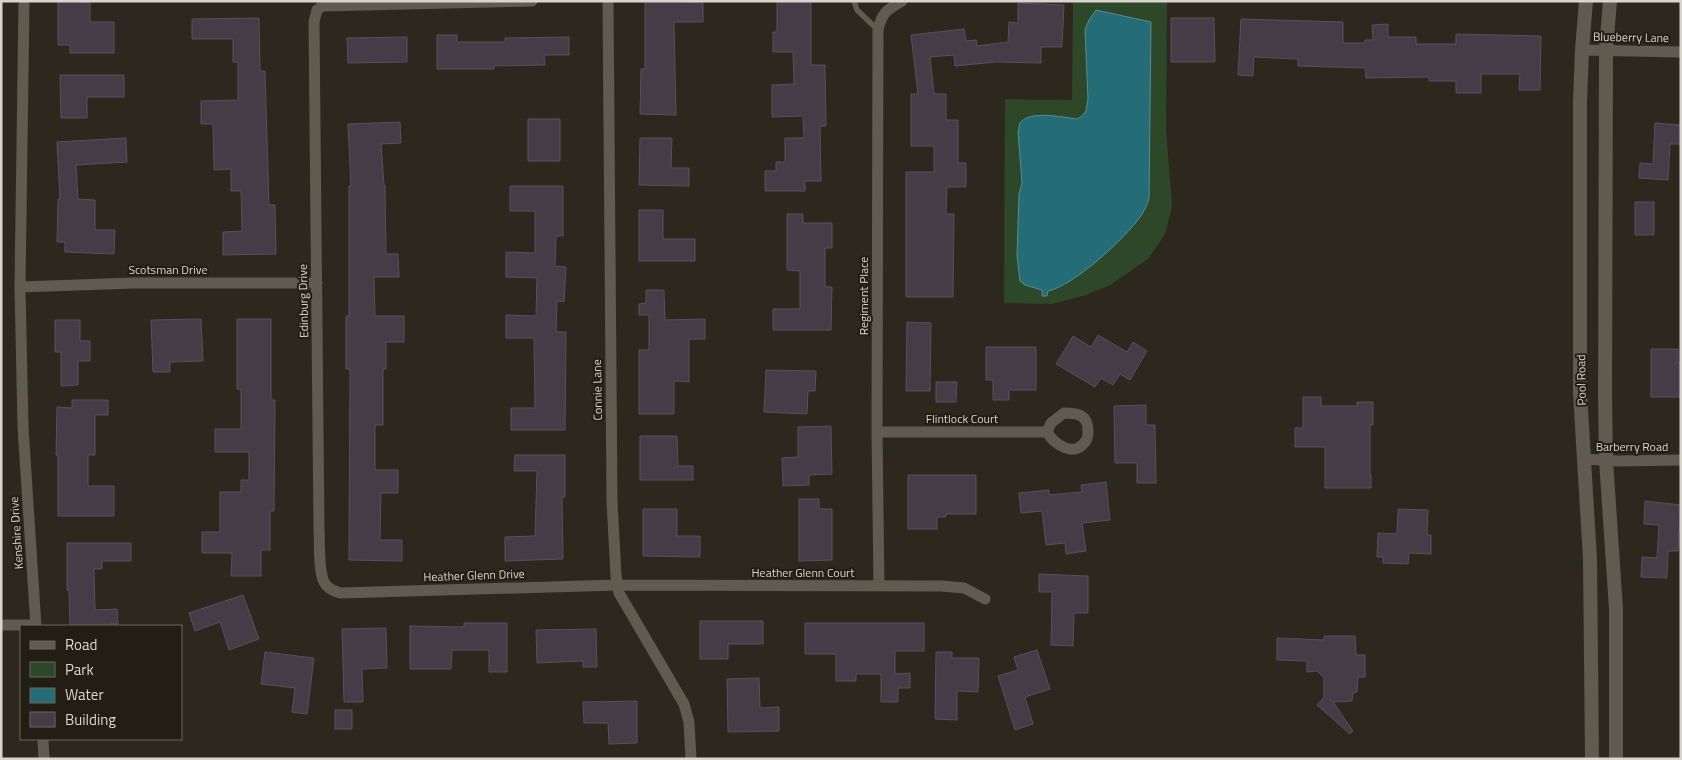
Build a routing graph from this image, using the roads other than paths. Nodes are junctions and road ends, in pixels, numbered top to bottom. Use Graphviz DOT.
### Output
graph roads {
  1 [pos="24,1"];
  2 [pos="532,1"];
  3 [pos="608,1"];
  4 [pos="854,1"];
  5 [pos="902,1"];
  6 [pos="1586,1"];
  7 [pos="1610,1"];
  8 [pos="878,30"];
  9 [pos="1582,50"];
  10 [pos="1606,50"];
  11 [pos="1681,52"];
  12 [pos="316,283"];
  13 [pos="20,287"];
  14 [pos="877,432"];
  15 [pos="1048,432"];
  16 [pos="1584,460"];
  17 [pos="1606,460"];
  18 [pos="1681,460"];
  19 [pos="617,585"];
  20 [pos="879,586"];
  21 [pos="331,590"];
  22 [pos="985,599"];
  23 [pos="1,625"];
  24 [pos="36,625"];
  25 [pos="20,626"];
  26 [pos="42,740"];
  27 [pos="44,759"];
  28 [pos="691,759"];
  29 [pos="1592,759"];
  30 [pos="1616,759"];
  1 -- 13 [label="street, Kenshire Drive"];
  2 -- 12 [label="street, Edinburg Drive"];
  3 -- 19 [label="street, Connie Lane"];
  4 -- 8 [label="lane"];
  5 -- 8 [label="street, Regiment Place"];
  6 -- 9 [label="main road, Pool Road"];
  7 -- 10 [label="main road, Pool Road"];
  8 -- 14 [label="street, Regiment Place"];
  9 -- 10 [label="street, Blueberry Lane"];
  9 -- 16 [label="main road, Pool Road"];
  10 -- 11 [label="street, Blueberry Lane"];
  10 -- 17 [label="main road, Pool Road"];
  12 -- 13 [label="street, Scotsman Drive"];
  12 -- 21 [label="street, Edinburg Drive"];
  13 -- 24 [label="street, Kenshire Drive"];
  14 -- 15 [label="street, Flintlock Court"];
  14 -- 20 [label="street, Regiment Place"];
  16 -- 17 [label="street, Barberry Road"];
  16 -- 29 [label="main road, Pool Road"];
  17 -- 18 [label="street, Barberry Road"];
  17 -- 30 [label="main road, Pool Road"];
  19 -- 20 [label="street, Heather Glenn Court"];
  19 -- 21 [label="street, Heather Glenn Drive"];
  19 -- 28 [label="street, Connie Lane"];
  20 -- 22 [label="street, Heather Glenn Court"];
  23 -- 25 [label="street"];
  26 -- 27 [label="street"];
}
